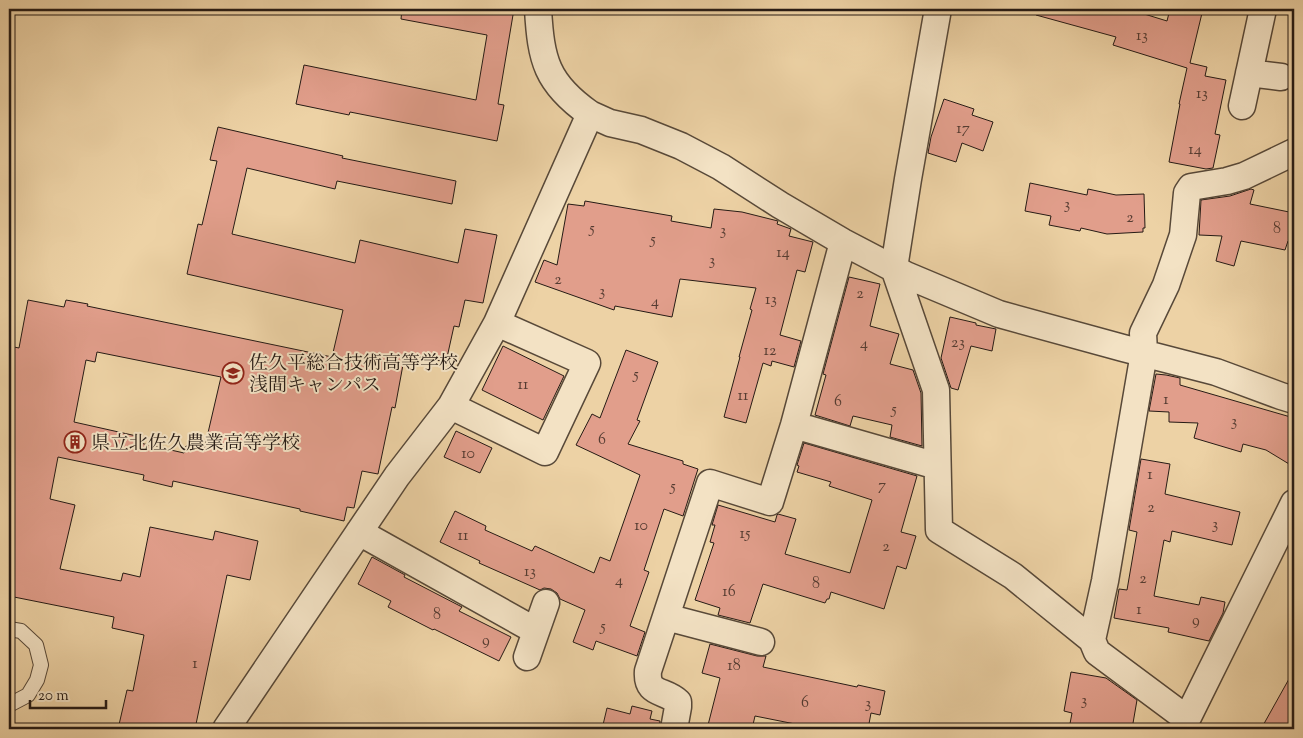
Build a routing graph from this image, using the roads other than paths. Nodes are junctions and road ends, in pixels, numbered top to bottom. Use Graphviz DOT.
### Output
graph roads {
  1 [pos="538,9"];
  2 [pos="938,9"];
  3 [pos="1263,9"];
  4 [pos="1249,73"];
  5 [pos="1281,77"];
  6 [pos="1242,106"];
  7 [pos="590,114"];
  8 [pos="1294,152"];
  9 [pos="843,242"];
  10 [pos="894,268"];
  11 [pos="498,323"];
  12 [pos="1144,353"];
  13 [pos="1294,400"];
  14 [pos="451,406"];
  15 [pos="794,425"];
  16 [pos="937,466"];
  17 [pos="1294,503"];
  18 [pos="359,532"];
  19 [pos="546,603"];
  20 [pos="666,617"];
  21 [pos="9,629"];
  22 [pos="536,631"];
  23 [pos="1092,640"];
  24 [pos="761,642"];
  25 [pos="527,657"];
  26 [pos="9,705"];
  27 [pos="1185,724"];
  28 [pos="226,729"];
  29 [pos="674,729"];
  1 -- 7 [label="street"];
  2 -- 10 [label="street"];
  3 -- 4 [label="street"];
  4 -- 5 [label="street"];
  4 -- 6 [label="street"];
  7 -- 9 [label="street"];
  7 -- 11 [label="street"];
  8 -- 12 [label="street"];
  9 -- 10 [label="street"];
  9 -- 15 [label="street"];
  10 -- 12 [label="street"];
  10 -- 16 [label="street"];
  11 -- 14 [label="street"];
  11 -- 14 [label="street"];
  12 -- 13 [label="street"];
  12 -- 23 [label="street"];
  14 -- 18 [label="street"];
  15 -- 16 [label="street"];
  15 -- 20 [label="street"];
  16 -- 23 [label="street"];
  17 -- 27 [label="street"];
  18 -- 22 [label="street"];
  18 -- 28 [label="street"];
  19 -- 22 [label="street"];
  20 -- 24 [label="street"];
  20 -- 29 [label="street"];
  21 -- 26 [label="lane"];
  22 -- 25 [label="street"];
  23 -- 27 [label="street"];
}
